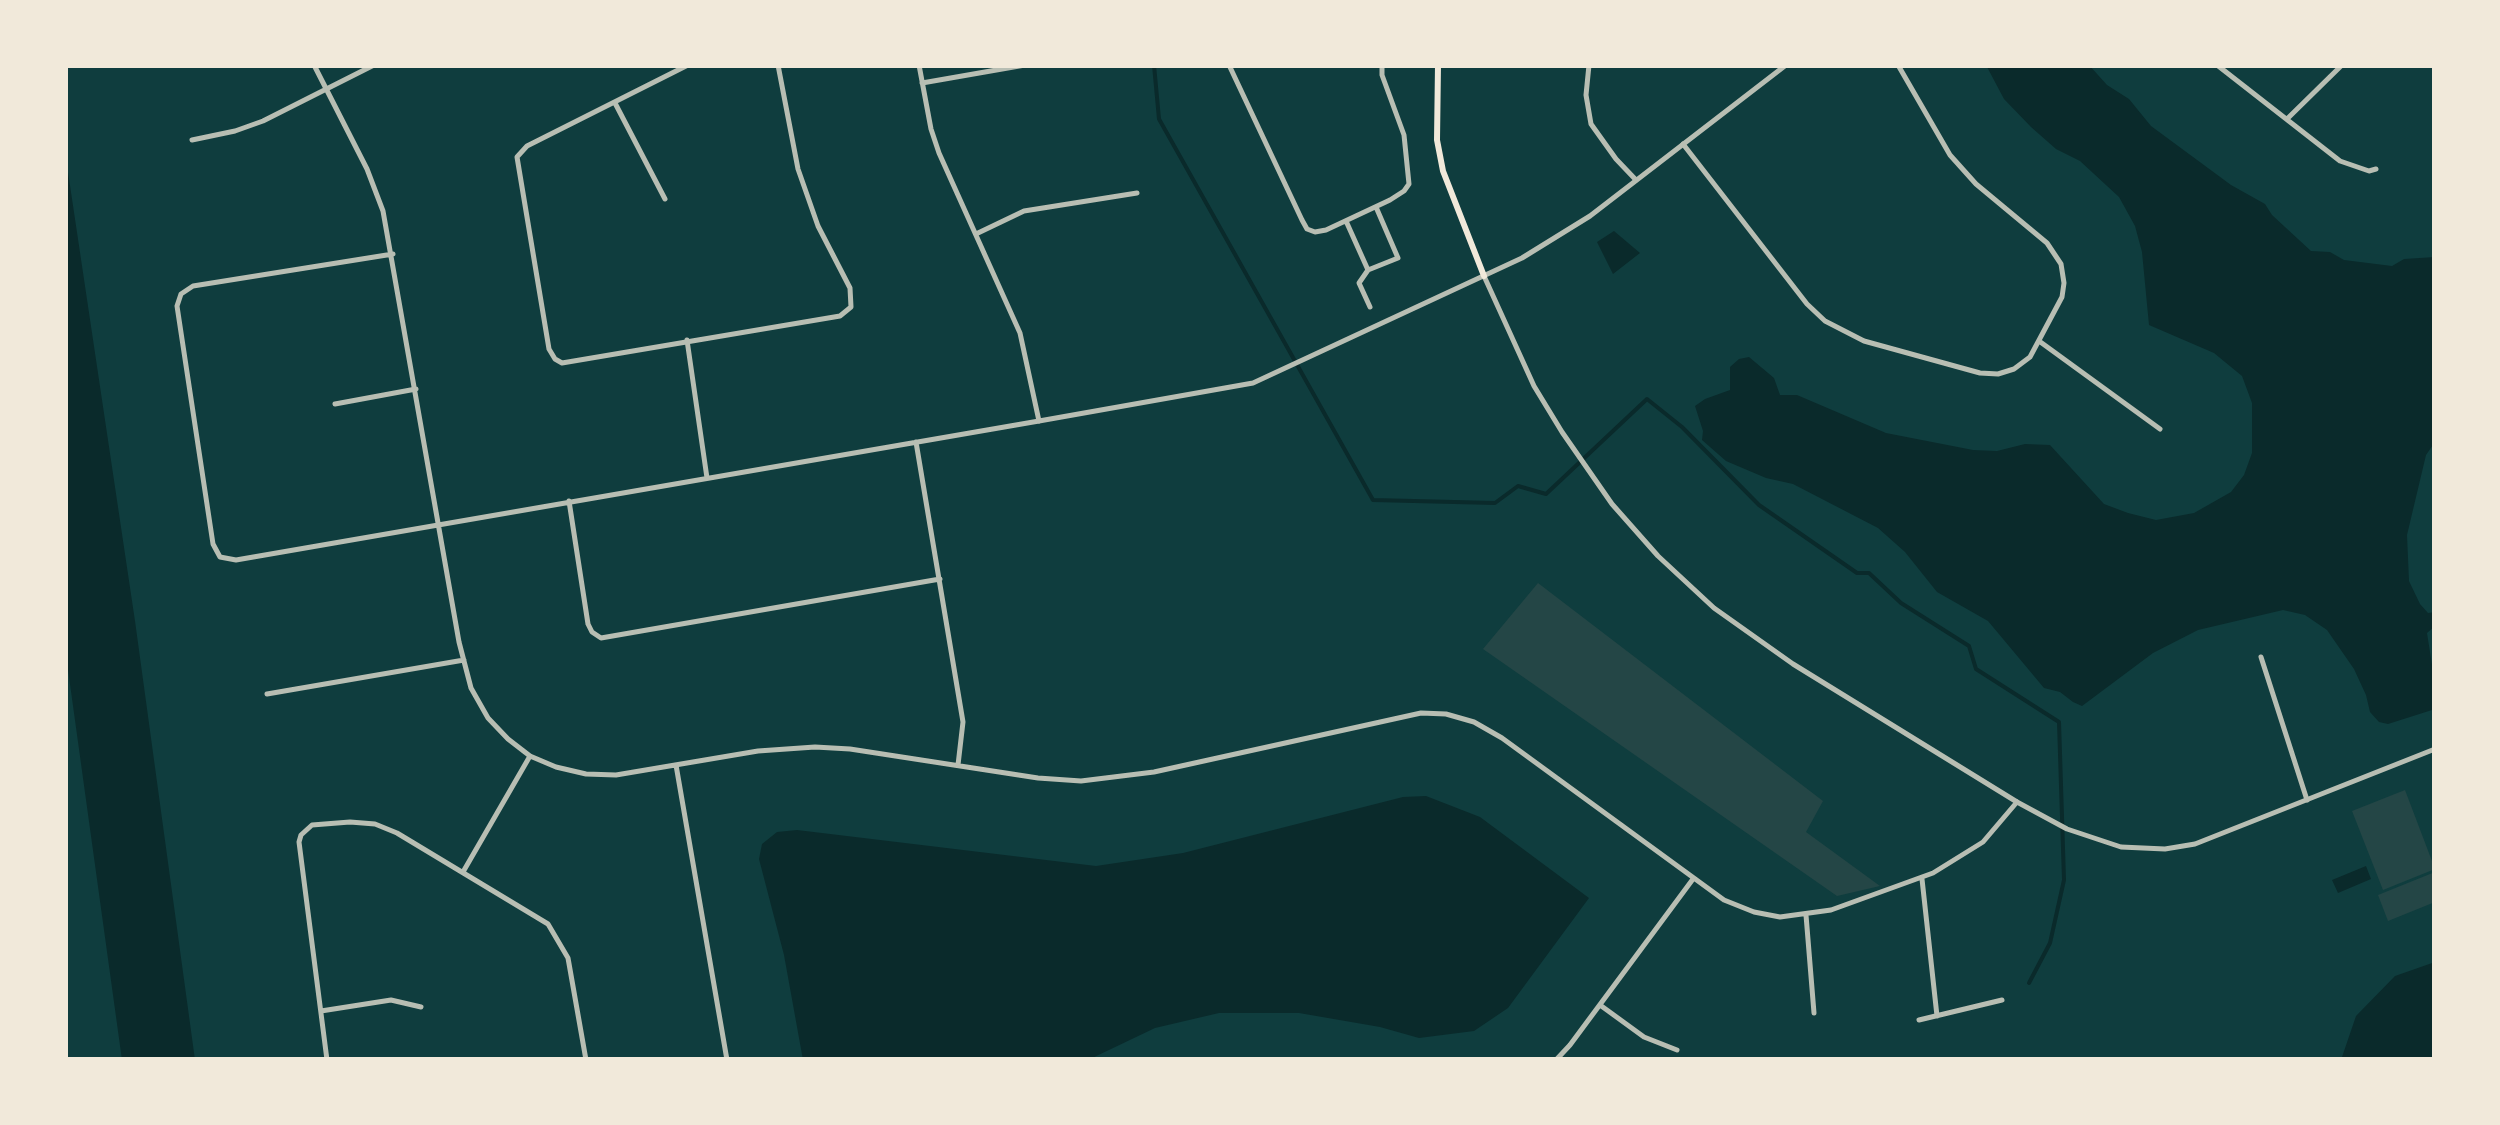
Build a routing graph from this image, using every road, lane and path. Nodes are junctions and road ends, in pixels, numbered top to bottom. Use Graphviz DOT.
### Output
graph roads {
  1 [pos="314,65"];
  2 [pos="374,65"];
  3 [pos="688,65"];
  4 [pos="778,65"];
  5 [pos="919,65"];
  6 [pos="1025,65"];
  7 [pos="1229,65"];
  8 [pos="1382,65"];
  9 [pos="1438,65"];
  10 [pos="1589,65"];
  11 [pos="1786,65"];
  12 [pos="1898,65"];
  13 [pos="2218,65"];
  14 [pos="2342,65"];
  15 [pos="922,83"];
  16 [pos="326,90"];
  17 [pos="615,103"];
  18 [pos="2286,120"];
  19 [pos="192,140"];
  20 [pos="1682,144"];
  21 [pos="2376,169"];
  22 [pos="1636,180"];
  23 [pos="1137,193"];
  24 [pos="665,200"];
  25 [pos="1376,207"];
  26 [pos="1346,221"];
  27 [pos="978,233"];
  28 [pos="393,254"];
  29 [pos="1368,270"];
  30 [pos="1484,276"];
  31 [pos="1370,307"];
  32 [pos="687,340"];
  33 [pos="2039,341"];
  34 [pos="416,389"];
  35 [pos="335,404"];
  36 [pos="1039,422"];
  37 [pos="2160,429"];
  38 [pos="916,442"];
  39 [pos="707,478"];
  40 [pos="569,501"];
  41 [pos="439,524"];
  42 [pos="940,579"];
  43 [pos="2261,656"];
  44 [pos="464,660"];
  45 [pos="267,694"];
  46 [pos="2435,749"];
  47 [pos="530,756"];
  48 [pos="676,765"];
  49 [pos="958,766"];
  50 [pos="2307,800"];
  51 [pos="2016,802"];
  52 [pos="464,872"];
  53 [pos="1922,878"];
  54 [pos="1693,879"];
  55 [pos="1806,915"];
  56 [pos="2002,1000"];
  57 [pos="1600,1005"];
  58 [pos="421,1007"];
  59 [pos="321,1011"];
  60 [pos="1814,1014"];
  61 [pos="1937,1016"];
  62 [pos="1919,1020"];
  63 [pos="1677,1050"];
  64 [pos="327,1060"];
  65 [pos="586,1060"];
  66 [pos="727,1060"];
  67 [pos="1556,1060"];
  1 -- 16 [label="street"];
  2 -- 16 [label="street"];
  3 -- 17 [label="street"];
  4 -- 32 [label="street"];
  5 -- 15 [label="street"];
  6 -- 15 [label="street"];
  7 -- 26 [label="street"];
  8 -- 25 [label="street"];
  9 -- 30 [label="main road"];
  10 -- 22 [label="street"];
  11 -- 20 [label="street"];
  12 -- 33 [label="street"];
  13 -- 18 [label="street"];
  14 -- 18 [label="street"];
  15 -- 27 [label="street"];
  16 -- 19 [label="street"];
  16 -- 28 [label="street"];
  17 -- 24 [label="street"];
  17 -- 32 [label="street"];
  18 -- 21 [label="street"];
  20 -- 22 [label="street"];
  20 -- 33 [label="street"];
  22 -- 30 [label="street"];
  23 -- 27 [label="street"];
  25 -- 26 [label="street"];
  25 -- 29 [label="street"];
  26 -- 29 [label="street"];
  27 -- 36 [label="street"];
  28 -- 34 [label="street"];
  28 -- 41 [label="street"];
  29 -- 31 [label="street"];
  30 -- 36 [label="street"];
  30 -- 51 [label="street"];
  32 -- 39 [label="street"];
  33 -- 37 [label="street"];
  34 -- 35 [label="street"];
  34 -- 41 [label="street"];
  36 -- 38 [label="street"];
  38 -- 39 [label="street"];
  38 -- 42 [label="street"];
  39 -- 40 [label="street"];
  40 -- 41 [label="street"];
  40 -- 42 [label="street"];
  41 -- 44 [label="street"];
  42 -- 49 [label="street"];
  43 -- 50 [label="street"];
  44 -- 45 [label="street"];
  44 -- 47 [label="street"];
  46 -- 50 [label="street"];
  47 -- 48 [label="street"];
  47 -- 52 [label="street"];
  48 -- 49 [label="street"];
  48 -- 66 [label="street"];
  49 -- 54 [label="street"];
  50 -- 51 [label="street"];
  51 -- 53 [label="street"];
  52 -- 59 [label="street"];
  52 -- 65 [label="street"];
  53 -- 55 [label="street"];
  53 -- 61 [label="street"];
  54 -- 55 [label="street"];
  54 -- 57 [label="street"];
  55 -- 60 [label="street"];
  56 -- 61 [label="street"];
  57 -- 63 [label="street"];
  57 -- 67 [label="street"];
  58 -- 59 [label="street"];
  59 -- 64 [label="street"];
  61 -- 62 [label="street"];
}
